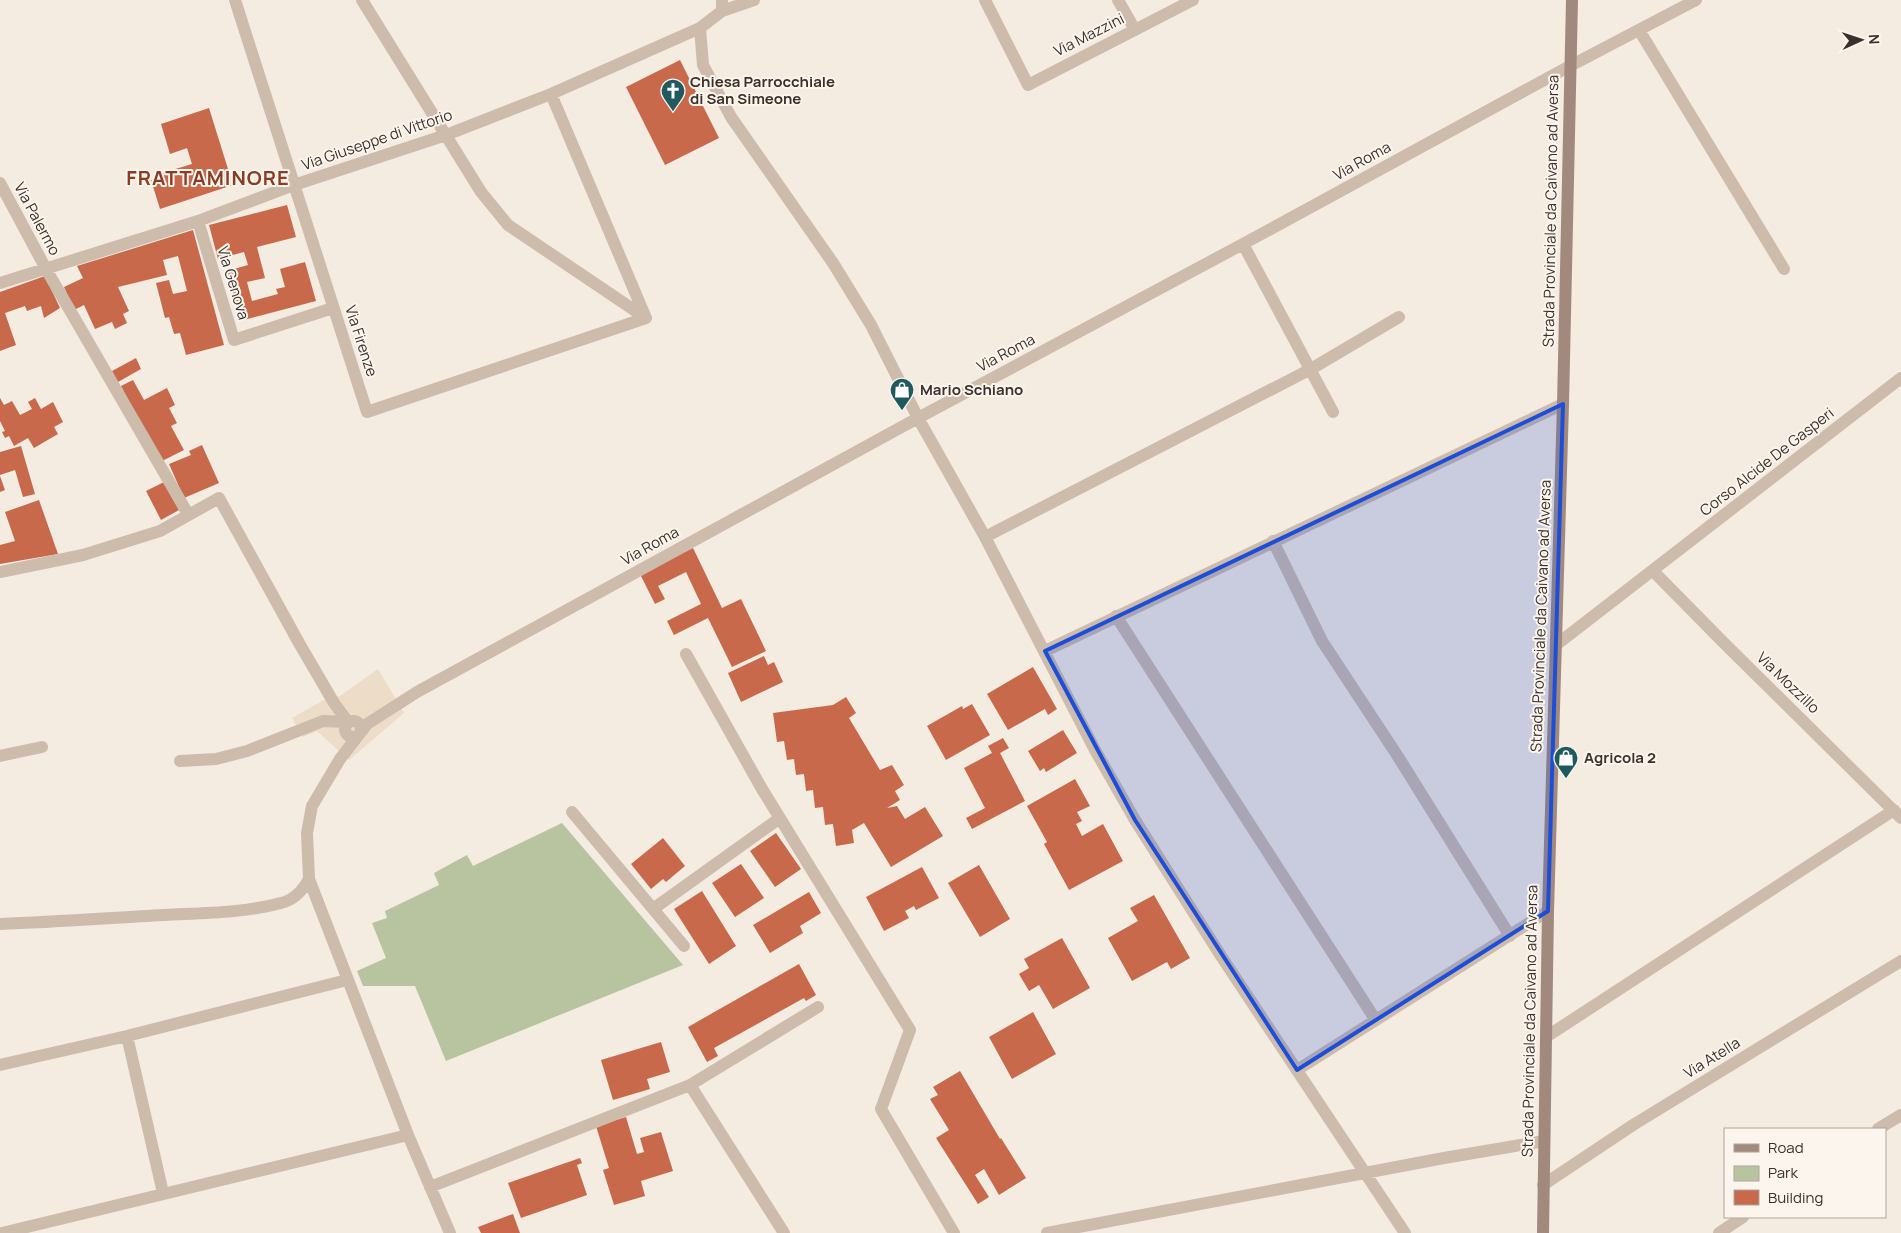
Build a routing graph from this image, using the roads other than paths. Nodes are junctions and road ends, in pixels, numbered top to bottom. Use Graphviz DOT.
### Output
graph roads {
  1 [pos="235,0"];
  2 [pos="362,0"];
  3 [pos="754,0"];
  4 [pos="985,0"];
  5 [pos="1118,0"];
  6 [pos="1192,0"];
  7 [pos="1572,0"];
  8 [pos="1696,0"];
  9 [pos="722,6"];
  10 [pos="700,28"];
  11 [pos="1135,30"];
  12 [pos="1640,30"];
  13 [pos="1570,66"];
  14 [pos="551,94"];
  15 [pos="446,135"];
  16 [pos="0,183"];
  17 [pos="294,185"];
  18 [pos="198,221"];
  19 [pos="1243,244"];
  20 [pos="46,269"];
  21 [pos="1784,269"];
  22 [pos="0,283"];
  23 [pos="332,308"];
  24 [pos="1399,316"];
  25 [pos="646,318"];
  26 [pos="1311,369"];
  27 [pos="1901,378"];
  28 [pos="1563,404"];
  29 [pos="1333,412"];
  30 [pos="918,418"];
  31 [pos="188,514"];
  32 [pos="985,537"];
  33 [pos="1273,541"];
  34 [pos="1653,571"];
  35 [pos="0,572"];
  36 [pos="1116,616"];
  37 [pos="1556,645"];
  38 [pos="1045,651"];
  39 [pos="686,654"];
  40 [pos="348,722"];
  41 [pos="359,734"];
  42 [pos="42,747"];
  43 [pos="0,756"];
  44 [pos="180,761"];
  45 [pos="572,812"];
  46 [pos="1897,814"];
  47 [pos="780,818"];
  48 [pos="309,879"];
  49 [pos="653,909"];
  50 [pos="1548,911"];
  51 [pos="0,924"];
  52 [pos="1510,936"];
  53 [pos="684,946"];
  54 [pos="1901,961"];
  55 [pos="347,980"];
  56 [pos="818,1007"];
  57 [pos="1375,1019"];
  58 [pos="127,1036"];
  59 [pos="1546,1037"];
  60 [pos="0,1065"];
  61 [pos="1297,1070"];
  62 [pos="690,1085"];
  63 [pos="1901,1115"];
  64 [pos="1880,1128"];
  65 [pos="408,1135"];
  66 [pos="1544,1141"];
  67 [pos="1365,1173"];
  68 [pos="1543,1185"];
  69 [pos="430,1187"];
  70 [pos="163,1194"];
  71 [pos="1742,1218"];
  72 [pos="2,1233"];
  73 [pos="450,1233"];
  74 [pos="784,1233"];
  75 [pos="954,1233"];
  76 [pos="1047,1233"];
  77 [pos="1405,1233"];
  78 [pos="1543,1233"];
  79 [pos="1719,1233"];
  1 -- 17 [label="street, Via Firenze"];
  2 -- 15 [label="street"];
  3 -- 9 [label="street, Via Giuseppe di Vittorio"];
  4 -- 11 [label="street, Via Mazzini"];
  5 -- 11 [label="street"];
  6 -- 11 [label="street, Via Mazzini"];
  7 -- 13 [label="main road, Strada Provinciale da Caivano ad Aversa"];
  8 -- 12 [label="street, Via Roma"];
  9 -- 10 [label="street, Via Giuseppe di Vittorio"];
  10 -- 14 [label="street, Via Giuseppe di Vittorio"];
  10 -- 30 [label="street"];
  12 -- 13 [label="street, Via Roma"];
  12 -- 21 [label="street"];
  13 -- 19 [label="street, Via Roma"];
  13 -- 28 [label="main road, Strada Provinciale da Caivano ad Aversa"];
  14 -- 15 [label="street, Via Giuseppe di Vittorio"];
  14 -- 25 [label="street"];
  15 -- 17 [label="street, Via Giuseppe di Vittorio"];
  15 -- 25 [label="street"];
  16 -- 20 [label="street, Via Palermo"];
  17 -- 18 [label="street, Via Giuseppe di Vittorio"];
  17 -- 23 [label="street, Via Firenze"];
  18 -- 20 [label="street, Via Giuseppe di Vittorio"];
  18 -- 23 [label="street, Via Genova"];
  19 -- 26 [label="street"];
  19 -- 30 [label="street, Via Roma"];
  20 -- 22 [label="street, Via Giuseppe di Vittorio"];
  20 -- 31 [label="street, Via Palermo"];
  23 -- 25 [label="street, Via Firenze"];
  24 -- 26 [label="street"];
  26 -- 29 [label="street"];
  26 -- 32 [label="street"];
  27 -- 34 [label="street, Corso Alcide De Gasperi"];
  28 -- 33 [label="street"];
  28 -- 37 [label="main road, Strada Provinciale da Caivano ad Aversa"];
  30 -- 32 [label="street"];
  30 -- 41 [label="street, Via Roma"];
  31 -- 35 [label="street"];
  31 -- 40 [label="street"];
  32 -- 38 [label="street"];
  33 -- 36 [label="street"];
  33 -- 52 [label="street"];
  34 -- 37 [label="street, Corso Alcide De Gasperi"];
  34 -- 46 [label="street, Via Mozzillo"];
  36 -- 38 [label="street"];
  36 -- 57 [label="street"];
  37 -- 50 [label="main road, Strada Provinciale da Caivano ad Aversa"];
  38 -- 61 [label="street"];
  39 -- 47 [label="street"];
  40 -- 41 [label="street"];
  40 -- 44 [label="street"];
  41 -- 48 [label="street, Via Roma"];
  42 -- 43 [label="street"];
  45 -- 49 [label="street"];
  46 -- 59 [label="street"];
  47 -- 49 [label="street"];
  47 -- 75 [label="street"];
  48 -- 51 [label="street"];
  48 -- 55 [label="street, Via Roma"];
  49 -- 53 [label="street"];
  50 -- 52 [label="street"];
  50 -- 59 [label="main road, Strada Provinciale da Caivano ad Aversa"];
  52 -- 57 [label="street"];
  54 -- 68 [label="street, Via Atella"];
  55 -- 58 [label="street"];
  55 -- 65 [label="street, Via Roma"];
  56 -- 62 [label="street"];
  57 -- 61 [label="street"];
  58 -- 60 [label="street"];
  58 -- 70 [label="street"];
  59 -- 66 [label="main road, Strada Provinciale da Caivano ad Aversa"];
  61 -- 67 [label="street"];
  62 -- 69 [label="street"];
  62 -- 74 [label="street"];
  63 -- 64 [label="street"];
  65 -- 69 [label="street, Via Roma"];
  65 -- 70 [label="street"];
  66 -- 67 [label="street"];
  66 -- 68 [label="main road, Strada Provinciale da Caivano ad Aversa"];
  67 -- 76 [label="street"];
  67 -- 77 [label="street"];
  68 -- 78 [label="main road, Strada Provinciale da Caivano ad Aversa"];
  69 -- 73 [label="street, Via Roma"];
  70 -- 72 [label="street"];
  71 -- 79 [label="street"];
}
